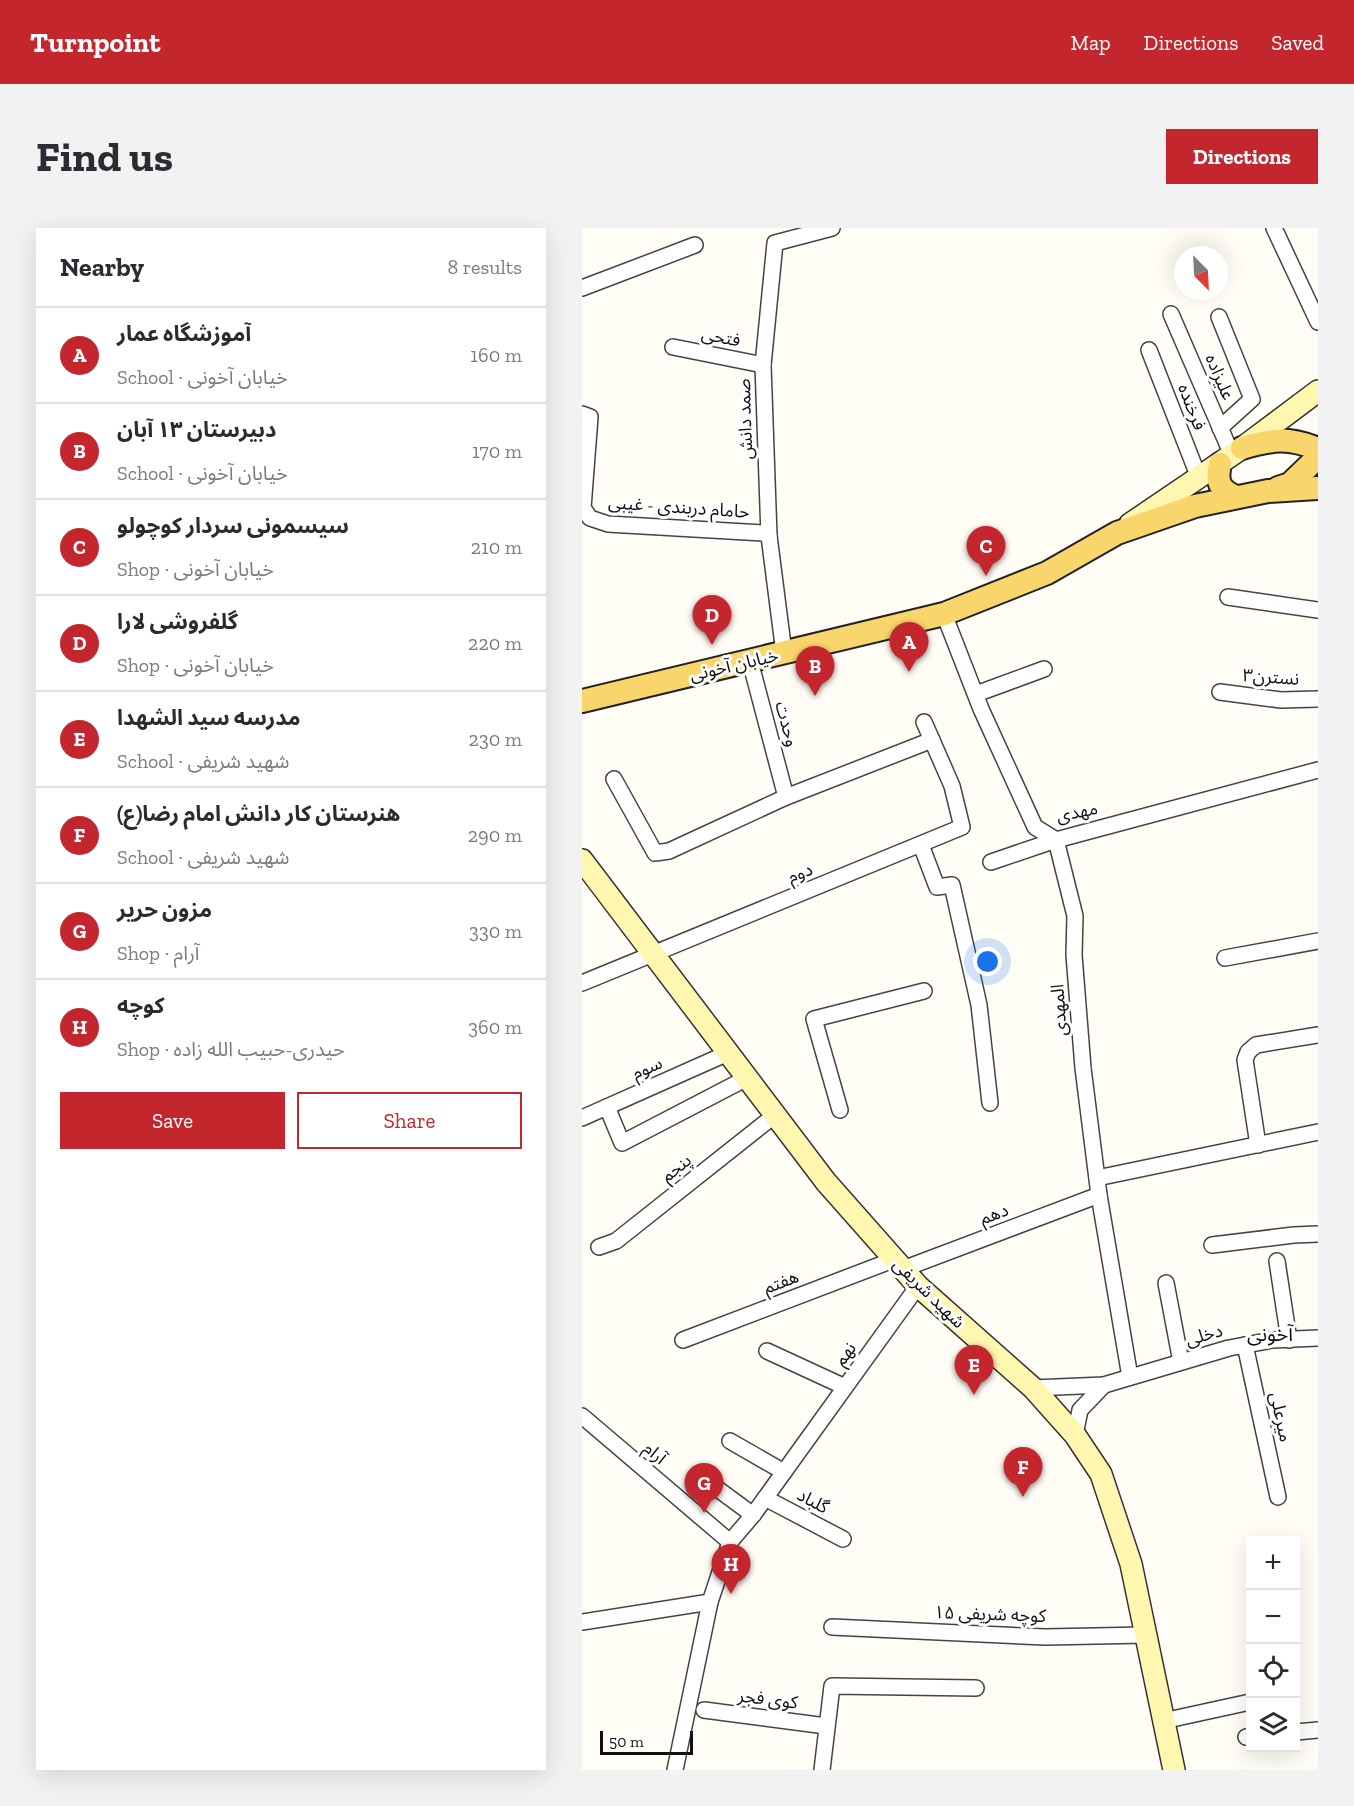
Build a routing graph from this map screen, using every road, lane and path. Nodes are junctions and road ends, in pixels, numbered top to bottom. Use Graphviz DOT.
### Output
graph roads {
  1 [pos="832,228"];
  2 [pos="1274,228"];
  3 [pos="695,245"];
  4 [pos="582,288"];
  5 [pos="1171,314"];
  6 [pos="1219,317"];
  7 [pos="1318,322"];
  8 [pos="673,346"];
  9 [pos="1149,350"];
  10 [pos="763,365"];
  11 [pos="1318,391"];
  12 [pos="582,414"];
  13 [pos="1220,428"];
  14 [pos="1318,450"];
  15 [pos="1231,456"];
  16 [pos="1318,457"];
  17 [pos="1199,478"];
  18 [pos="1318,488"];
  19 [pos="1268,491"];
  20 [pos="1236,497"];
  21 [pos="1117,533"];
  22 [pos="769,536"];
  23 [pos="1228,597"];
  24 [pos="1318,610"];
  25 [pos="944,615"];
  26 [pos="784,653"];
  27 [pos="750,661"];
  28 [pos="1044,669"];
  29 [pos="1221,692"];
  30 [pos="976,694"];
  31 [pos="1318,699"];
  32 [pos="582,700"];
  33 [pos="924,722"];
  34 [pos="932,740"];
  35 [pos="1318,770"];
  36 [pos="614,779"];
  37 [pos="786,797"];
  38 [pos="1056,840"];
  39 [pos="921,845"];
  40 [pos="582,860"];
  41 [pos="991,862"];
  42 [pos="1318,941"];
  43 [pos="652,952"];
  44 [pos="1225,958"];
  45 [pos="582,982"];
  46 [pos="924,991"];
  47 [pos="1318,1035"];
  48 [pos="728,1053"];
  49 [pos="747,1078"];
  50 [pos="990,1103"];
  51 [pos="606,1107"];
  52 [pos="840,1110"];
  53 [pos="775,1115"];
  54 [pos="582,1118"];
  55 [pos="1318,1132"];
  56 [pos="1258,1145"];
  57 [pos="1097,1178"];
  58 [pos="1099,1195"];
  59 [pos="1318,1234"];
  60 [pos="1212,1245"];
  61 [pos="599,1247"];
  62 [pos="1277,1261"];
  63 [pos="898,1264"];
  64 [pos="1166,1283"];
  65 [pos="918,1286"];
  66 [pos="1318,1338"];
  67 [pos="683,1340"];
  68 [pos="1289,1340"];
  69 [pos="1245,1345"];
  70 [pos="767,1351"];
  71 [pos="1181,1362"];
  72 [pos="1130,1377"];
  73 [pos="1104,1385"];
  74 [pos="845,1387"];
  75 [pos="1033,1388"];
  76 [pos="582,1416"];
  77 [pos="1075,1435"];
  78 [pos="730,1441"];
  79 [pos="784,1472"];
  80 [pos="707,1481"];
  81 [pos="1278,1497"];
  82 [pos="765,1498"];
  83 [pos="753,1515"];
  84 [pos="843,1539"];
  85 [pos="730,1542"];
  86 [pos="710,1602"];
  87 [pos="582,1622"];
  88 [pos="832,1628"];
  89 [pos="1146,1635"];
  90 [pos="976,1688"];
  91 [pos="1246,1703"];
  92 [pos="704,1710"];
  93 [pos="1163,1722"];
  94 [pos="826,1726"];
  95 [pos="1318,1730"];
  96 [pos="1300,1732"];
  97 [pos="674,1770"];
  98 [pos="822,1770"];
  99 [pos="1174,1770"];
  1 -- 10 [label="street, صمد دانش"];
  2 -- 7 [label="street"];
  3 -- 4 [label="street"];
  5 -- 13 [label="street, علیزاده"];
  6 -- 13 [label="street"];
  8 -- 10 [label="street, فتحی"];
  9 -- 17 [label="street, فرخنده"];
  10 -- 22 [label="street, صمد دانش"];
  11 -- 15 [label="main road"];
  12 -- 22 [label="street, حامام دربندی - غیبی"];
  13 -- 15 [label="street, علیزاده"];
  14 -- 15 [label="main road"];
  15 -- 17 [label="main road"];
  15 -- 20 [label="main road"];
  16 -- 19 [label="main road"];
  17 -- 21 [label="main road"];
  18 -- 19 [label="main road"];
  19 -- 20 [label="main road, خیابان آخونی"];
  20 -- 21 [label="main road, خیابان آخونی"];
  21 -- 25 [label="main road, خیابان آخونی"];
  22 -- 26 [label="street, صمد دانش"];
  23 -- 24 [label="street"];
  25 -- 26 [label="main road, خیابان آخونی"];
  25 -- 30 [label="street, مهدی"];
  26 -- 27 [label="main road, خیابان آخونی"];
  27 -- 32 [label="main road, خیابان آخونی"];
  27 -- 37 [label="street, وحدت"];
  28 -- 30 [label="street"];
  29 -- 31 [label="street, نسترن۳"];
  30 -- 38 [label="street, مهدی"];
  33 -- 34 [label="street"];
  34 -- 37 [label="street"];
  34 -- 39 [label="street, دوم"];
  35 -- 38 [label="street, مهدی"];
  36 -- 37 [label="street"];
  38 -- 41 [label="street"];
  38 -- 57 [label="street, المهدی"];
  39 -- 43 [label="street, دوم"];
  39 -- 50 [label="street"];
  40 -- 43 [label="main road, شهید شریفی"];
  42 -- 44 [label="street"];
  43 -- 45 [label="street, دوم"];
  43 -- 48 [label="main road, شهید شریفی"];
  46 -- 52 [label="street"];
  47 -- 56 [label="street"];
  48 -- 49 [label="main road, شهید شریفی"];
  48 -- 51 [label="street, سوم"];
  49 -- 51 [label="street"];
  49 -- 53 [label="main road, شهید شریفی"];
  51 -- 54 [label="street, سوم"];
  53 -- 61 [label="street, پنجم"];
  53 -- 63 [label="main road, شهید شریفی"];
  55 -- 56 [label="street"];
  56 -- 57 [label="street"];
  57 -- 58 [label="street, المهدی"];
  58 -- 63 [label="street, دهم"];
  58 -- 72 [label="street, المهدی"];
  59 -- 60 [label="street"];
  62 -- 68 [label="street"];
  63 -- 65 [label="main road, شهید شریفی"];
  63 -- 67 [label="street, هفتم"];
  64 -- 71 [label="street"];
  65 -- 74 [label="street, نهم"];
  65 -- 75 [label="main road, شهید شریفی"];
  66 -- 68 [label="street, دخلی"];
  68 -- 69 [label="street, دخلی"];
  69 -- 71 [label="street, دخلی"];
  69 -- 81 [label="street, میرعلی"];
  70 -- 74 [label="street"];
  71 -- 72 [label="street, دخلی"];
  72 -- 73 [label="street, دخلی"];
  73 -- 75 [label="street"];
  73 -- 77 [label="street"];
  74 -- 79 [label="street, نهم"];
  75 -- 77 [label="main road, شهید شریفی"];
  76 -- 85 [label="street, آرام"];
  77 -- 89 [label="main road, شهید شریفی"];
  78 -- 79 [label="street"];
  79 -- 82 [label="street, نهم"];
  80 -- 83 [label="street"];
  82 -- 83 [label="street, نهم"];
  82 -- 84 [label="street, گلباد"];
  83 -- 85 [label="street, نهم"];
  85 -- 86 [label="street"];
  86 -- 87 [label="street"];
  86 -- 97 [label="street"];
  88 -- 89 [label="street, کوچه شریفی ۱۵"];
  89 -- 93 [label="main road, شهید شریفی"];
  90 -- 94 [label="street"];
  91 -- 93 [label="street"];
  92 -- 94 [label="street, کوی فجر"];
  93 -- 99 [label="main road, شهید شریفی"];
  94 -- 98 [label="street"];
  95 -- 96 [label="street"];
}
